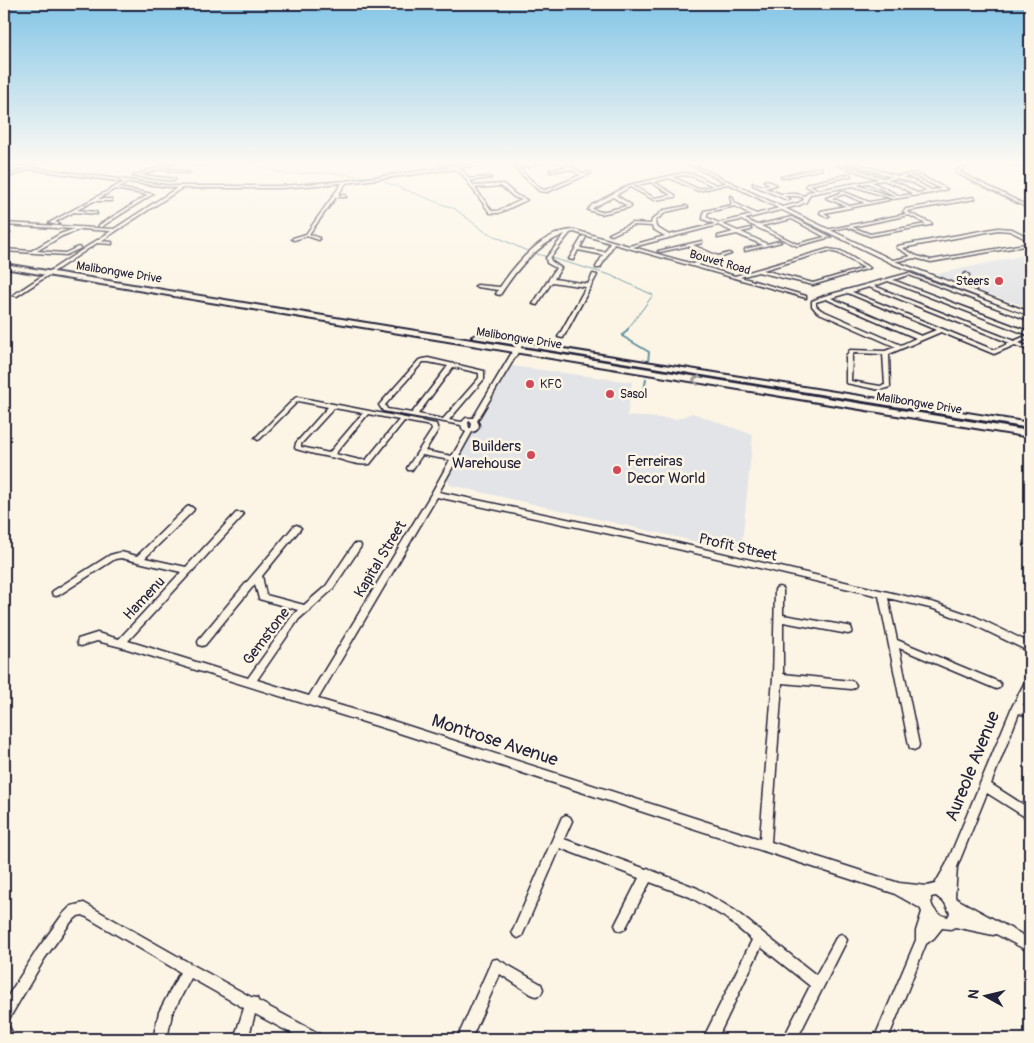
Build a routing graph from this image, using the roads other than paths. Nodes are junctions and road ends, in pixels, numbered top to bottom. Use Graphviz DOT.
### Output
graph roads {
  1 [pos="72,211"];
  2 [pos="124,211"];
  3 [pos="144,211"];
  4 [pos="324,211"];
  5 [pos="592,211"];
  6 [pos="611,211"];
  7 [pos="668,211"];
  8 [pos="711,211"];
  9 [pos="747,211"];
  10 [pos="773,211"];
  11 [pos="788,211"];
  12 [pos="827,211"];
  13 [pos="906,211"];
  14 [pos="96,213"];
  15 [pos="910,214"];
  16 [pos="756,215"];
  17 [pos="828,216"];
  18 [pos="742,219"];
  19 [pos="4,224"];
  20 [pos="716,224"];
  21 [pos="71,225"];
  22 [pos="652,225"];
  23 [pos="100,226"];
  24 [pos="757,226"];
  25 [pos="849,227"];
  26 [pos="81,228"];
  27 [pos="750,229"];
  28 [pos="114,230"];
  29 [pos="828,230"];
  30 [pos="569,231"];
  31 [pos="738,232"];
  32 [pos="102,234"];
  33 [pos="611,234"];
  34 [pos="307,235"];
  35 [pos="669,236"];
  36 [pos="584,237"];
  37 [pos="719,237"];
  38 [pos="294,239"];
  39 [pos="318,239"];
  40 [pos="96,242"];
  41 [pos="613,242"];
  42 [pos="701,242"];
  43 [pos="779,242"];
  44 [pos="1030,242"];
  45 [pos="111,243"];
  46 [pos="688,245"];
  47 [pos="767,245"];
  48 [pos="631,246"];
  49 [pos="577,249"];
  50 [pos="4,250"];
  51 [pos="747,250"];
  52 [pos="660,251"];
  53 [pos="32,252"];
  54 [pos="606,254"];
  55 [pos="729,254"];
  56 [pos="908,254"];
  57 [pos="914,257"];
  58 [pos="571,258"];
  59 [pos="716,258"];
  60 [pos="4,260"];
  61 [pos="891,260"];
  62 [pos="693,265"];
  63 [pos="4,266"];
  64 [pos="598,267"];
  65 [pos="55,269"];
  66 [pos="757,270"];
  67 [pos="48,273"];
  68 [pos="595,275"];
  69 [pos="966,275"];
  70 [pos="736,276"];
  71 [pos="551,280"];
  72 [pos="888,280"];
  73 [pos="477,286"];
  74 [pos="589,286"];
  75 [pos="868,286"];
  76 [pos="847,292"];
  77 [pos="980,293"];
  78 [pos="15,295"];
  79 [pos="804,297"];
  80 [pos="826,297"];
  81 [pos="535,304"];
  82 [pos="1030,312"];
  83 [pos="1030,319"];
  84 [pos="940,330"];
  85 [pos="1030,335"];
  86 [pos="561,337"];
  87 [pos="920,338"];
  88 [pos="1015,343"];
  89 [pos="899,346"];
  90 [pos="518,347"];
  91 [pos="1030,349"];
  92 [pos="886,353"];
  93 [pos="452,365"];
  94 [pos="333,405"];
  95 [pos="367,412"];
  96 [pos="414,415"];
  97 [pos="403,419"];
  98 [pos="447,421"];
  99 [pos="1030,426"];
  100 [pos="467,427"];
  101 [pos="1030,434"];
  102 [pos="258,438"];
  103 [pos="420,452"];
  104 [pos="330,456"];
  105 [pos="454,459"];
  106 [pos="410,468"];
  107 [pos="435,494"];
  108 [pos="190,509"];
  109 [pos="239,515"];
  110 [pos="297,528"];
  111 [pos="357,546"];
  112 [pos="140,558"];
  113 [pos="188,571"];
  114 [pos="258,576"];
  115 [pos="778,590"];
  116 [pos="56,593"];
  117 [pos="883,593"];
  118 [pos="307,609"];
  119 [pos="779,618"];
  120 [pos="848,630"];
  121 [pos="81,642"];
  122 [pos="202,642"];
  123 [pos="893,642"];
  124 [pos="121,644"];
  125 [pos="1030,649"];
  126 [pos="778,678"];
  127 [pos="1030,680"];
  128 [pos="250,682"];
  129 [pos="851,685"];
  130 [pos="996,685"];
  131 [pos="311,701"];
  132 [pos="1017,707"];
  133 [pos="1030,713"];
  134 [pos="914,745"];
  135 [pos="985,786"];
  136 [pos="1030,815"];
  137 [pos="566,821"];
  138 [pos="558,842"];
  139 [pos="765,846"];
  140 [pos="951,867"];
  141 [pos="648,874"];
  142 [pos="929,900"];
  143 [pos="951,901"];
  144 [pos="940,921"];
  145 [pos="954,921"];
  146 [pos="621,925"];
  147 [pos="1000,931"];
  148 [pos="518,932"];
  149 [pos="759,938"];
  150 [pos="841,940"];
  151 [pos="922,940"];
  152 [pos="1030,946"];
  153 [pos="188,970"];
  154 [pos="818,984"];
  155 [pos="536,989"];
  156 [pos="252,1003"];
  157 [pos="4,1014"];
  158 [pos="4,1032"];
  159 [pos="9,1039"];
  160 [pos="160,1039"];
  161 [pos="241,1039"];
  162 [pos="315,1039"];
  163 [pos="464,1039"];
  164 [pos="710,1039"];
  165 [pos="790,1039"];
  166 [pos="881,1039"];
  1 -- 14 [label="street"];
  1 -- 21 [label="street"];
  2 -- 23 [label="street"];
  3 -- 28 [label="street"];
  4 -- 34 [label="street"];
  5 -- 6 [label="street"];
  7 -- 22 [label="street"];
  8 -- 20 [label="street"];
  9 -- 16 [label="street"];
  10 -- 16 [label="street"];
  11 -- 29 [label="street"];
  12 -- 17 [label="street"];
  13 -- 15 [label="street"];
  15 -- 25 [label="street"];
  15 -- 25 [label="street"];
  16 -- 18 [label="street"];
  18 -- 20 [label="street"];
  18 -- 24 [label="street"];
  19 -- 26 [label="street"];
  20 -- 31 [label="street"];
  20 -- 35 [label="street"];
  22 -- 33 [label="street"];
  22 -- 35 [label="street"];
  24 -- 24 [label="street"];
  25 -- 29 [label="street"];
  26 -- 28 [label="street"];
  26 -- 53 [label="street"];
  27 -- 31 [label="street"];
  28 -- 40 [label="street"];
  29 -- 61 [label="street"];
  30 -- 41 [label="street, Bouvet Road"];
  30 -- 71 [label="street"];
  30 -- 73 [label="street"];
  31 -- 37 [label="street"];
  31 -- 47 [label="street"];
  32 -- 53 [label="street"];
  34 -- 38 [label="street"];
  34 -- 39 [label="street"];
  35 -- 48 [label="street"];
  36 -- 49 [label="street"];
  40 -- 45 [label="street"];
  40 -- 65 [label="street"];
  41 -- 48 [label="street, Bouvet Road"];
  41 -- 54 [label="street"];
  42 -- 46 [label="street"];
  43 -- 47 [label="street"];
  44 -- 56 [label="street"];
  44 -- 57 [label="street"];
  46 -- 52 [label="street"];
  46 -- 59 [label="street"];
  47 -- 51 [label="street"];
  48 -- 62 [label="street, Bouvet Road"];
  49 -- 54 [label="street"];
  49 -- 58 [label="street"];
  50 -- 53 [label="street"];
  54 -- 64 [label="street"];
  55 -- 59 [label="street"];
  56 -- 57 [label="street"];
  56 -- 61 [label="street"];
  57 -- 61 [label="street"];
  59 -- 62 [label="street"];
  60 -- 65 [label="main road, Malibongwe Drive"];
  61 -- 77 [label="street"];
  61 -- 82 [label="street"];
  62 -- 70 [label="street, Bouvet Road"];
  63 -- 67 [label="main road, Malibongwe Drive"];
  65 -- 67 [label="street"];
  65 -- 90 [label="main road, Malibongwe Drive"];
  66 -- 66 [label="street"];
  66 -- 70 [label="street"];
  67 -- 78 [label="street"];
  67 -- 90 [label="main road, Malibongwe Drive"];
  68 -- 74 [label="street"];
  69 -- 77 [label="street"];
  70 -- 79 [label="street, Bouvet Road"];
  71 -- 74 [label="street"];
  71 -- 81 [label="street"];
  72 -- 75 [label="street"];
  72 -- 83 [label="street"];
  72 -- 85 [label="street"];
  74 -- 86 [label="street"];
  75 -- 76 [label="street"];
  75 -- 88 [label="street"];
  76 -- 80 [label="street"];
  76 -- 84 [label="street"];
  77 -- 82 [label="street"];
  80 -- 87 [label="street"];
  80 -- 89 [label="street"];
  84 -- 87 [label="street"];
  84 -- 88 [label="street"];
  85 -- 88 [label="street"];
  87 -- 89 [label="street"];
  88 -- 91 [label="street"];
  89 -- 92 [label="street"];
  90 -- 99 [label="main road, Malibongwe Drive"];
  90 -- 100 [label="street"];
  101 -- 90 [label="main road, Malibongwe Drive, one-way"];
  92 -- 92 [label="street"];
  93 -- 96 [label="street"];
  93 -- 96 [label="street"];
  93 -- 98 [label="street"];
  94 -- 95 [label="street"];
  94 -- 102 [label="street"];
  94 -- 104 [label="street"];
  95 -- 97 [label="street"];
  95 -- 104 [label="street"];
  96 -- 98 [label="street"];
  97 -- 103 [label="street"];
  97 -- 104 [label="street"];
  98 -- 100 [label="street"];
  100 -- 105 [label="street, Kapital Street"];
  103 -- 105 [label="street"];
  103 -- 106 [label="street"];
  105 -- 107 [label="street, Kapital Street"];
  107 -- 117 [label="street, Profit Street"];
  107 -- 131 [label="street, Kapital Street"];
  108 -- 112 [label="street, Hamenu"];
  109 -- 113 [label="street, Hamenu"];
  110 -- 114 [label="street"];
  111 -- 118 [label="street, Gemstone"];
  112 -- 113 [label="street, Hamenu"];
  112 -- 116 [label="street, Hamenu"];
  113 -- 124 [label="street, Hamenu"];
  114 -- 118 [label="street, Gemstone"];
  114 -- 122 [label="street"];
  115 -- 119 [label="street"];
  117 -- 123 [label="street"];
  117 -- 125 [label="street, Profit Street"];
  118 -- 128 [label="street, Gemstone"];
  119 -- 120 [label="street"];
  119 -- 126 [label="street"];
  121 -- 124 [label="street, Montrose Avenue"];
  123 -- 130 [label="street"];
  123 -- 134 [label="street"];
  124 -- 128 [label="street, Montrose Avenue"];
  126 -- 129 [label="street"];
  126 -- 139 [label="street"];
  127 -- 132 [label="street, Aureole Avenue"];
  128 -- 131 [label="street, Montrose Avenue"];
  131 -- 139 [label="street, Montrose Avenue"];
  132 -- 133 [label="street"];
  132 -- 135 [label="street, Aureole Avenue"];
  135 -- 136 [label="street"];
  135 -- 140 [label="street, Aureole Avenue"];
  137 -- 138 [label="street"];
  138 -- 141 [label="street"];
  138 -- 148 [label="street"];
  139 -- 142 [label="street, Montrose Avenue"];
  140 -- 142 [label="street, Aureole Avenue"];
  140 -- 143 [label="street, Aureole Avenue"];
  141 -- 146 [label="street"];
  141 -- 149 [label="street"];
  142 -- 143 [label="street"];
  142 -- 144 [label="street"];
  142 -- 151 [label="street, Aureole Avenue"];
  143 -- 145 [label="street, Aureole Avenue"];
  143 -- 147 [label="street"];
  144 -- 145 [label="street"];
  144 -- 151 [label="street, Aureole Avenue"];
  145 -- 147 [label="street"];
  147 -- 152 [label="street"];
  149 -- 154 [label="street"];
  149 -- 164 [label="street"];
  150 -- 154 [label="street"];
  151 -- 166 [label="street, Aureole Avenue"];
  153 -- 156 [label="street"];
  153 -- 157 [label="street"];
  153 -- 160 [label="street"];
  154 -- 165 [label="street"];
  155 -- 163 [label="street"];
  156 -- 161 [label="street"];
  156 -- 162 [label="street"];
  158 -- 159 [label="street"];
}
